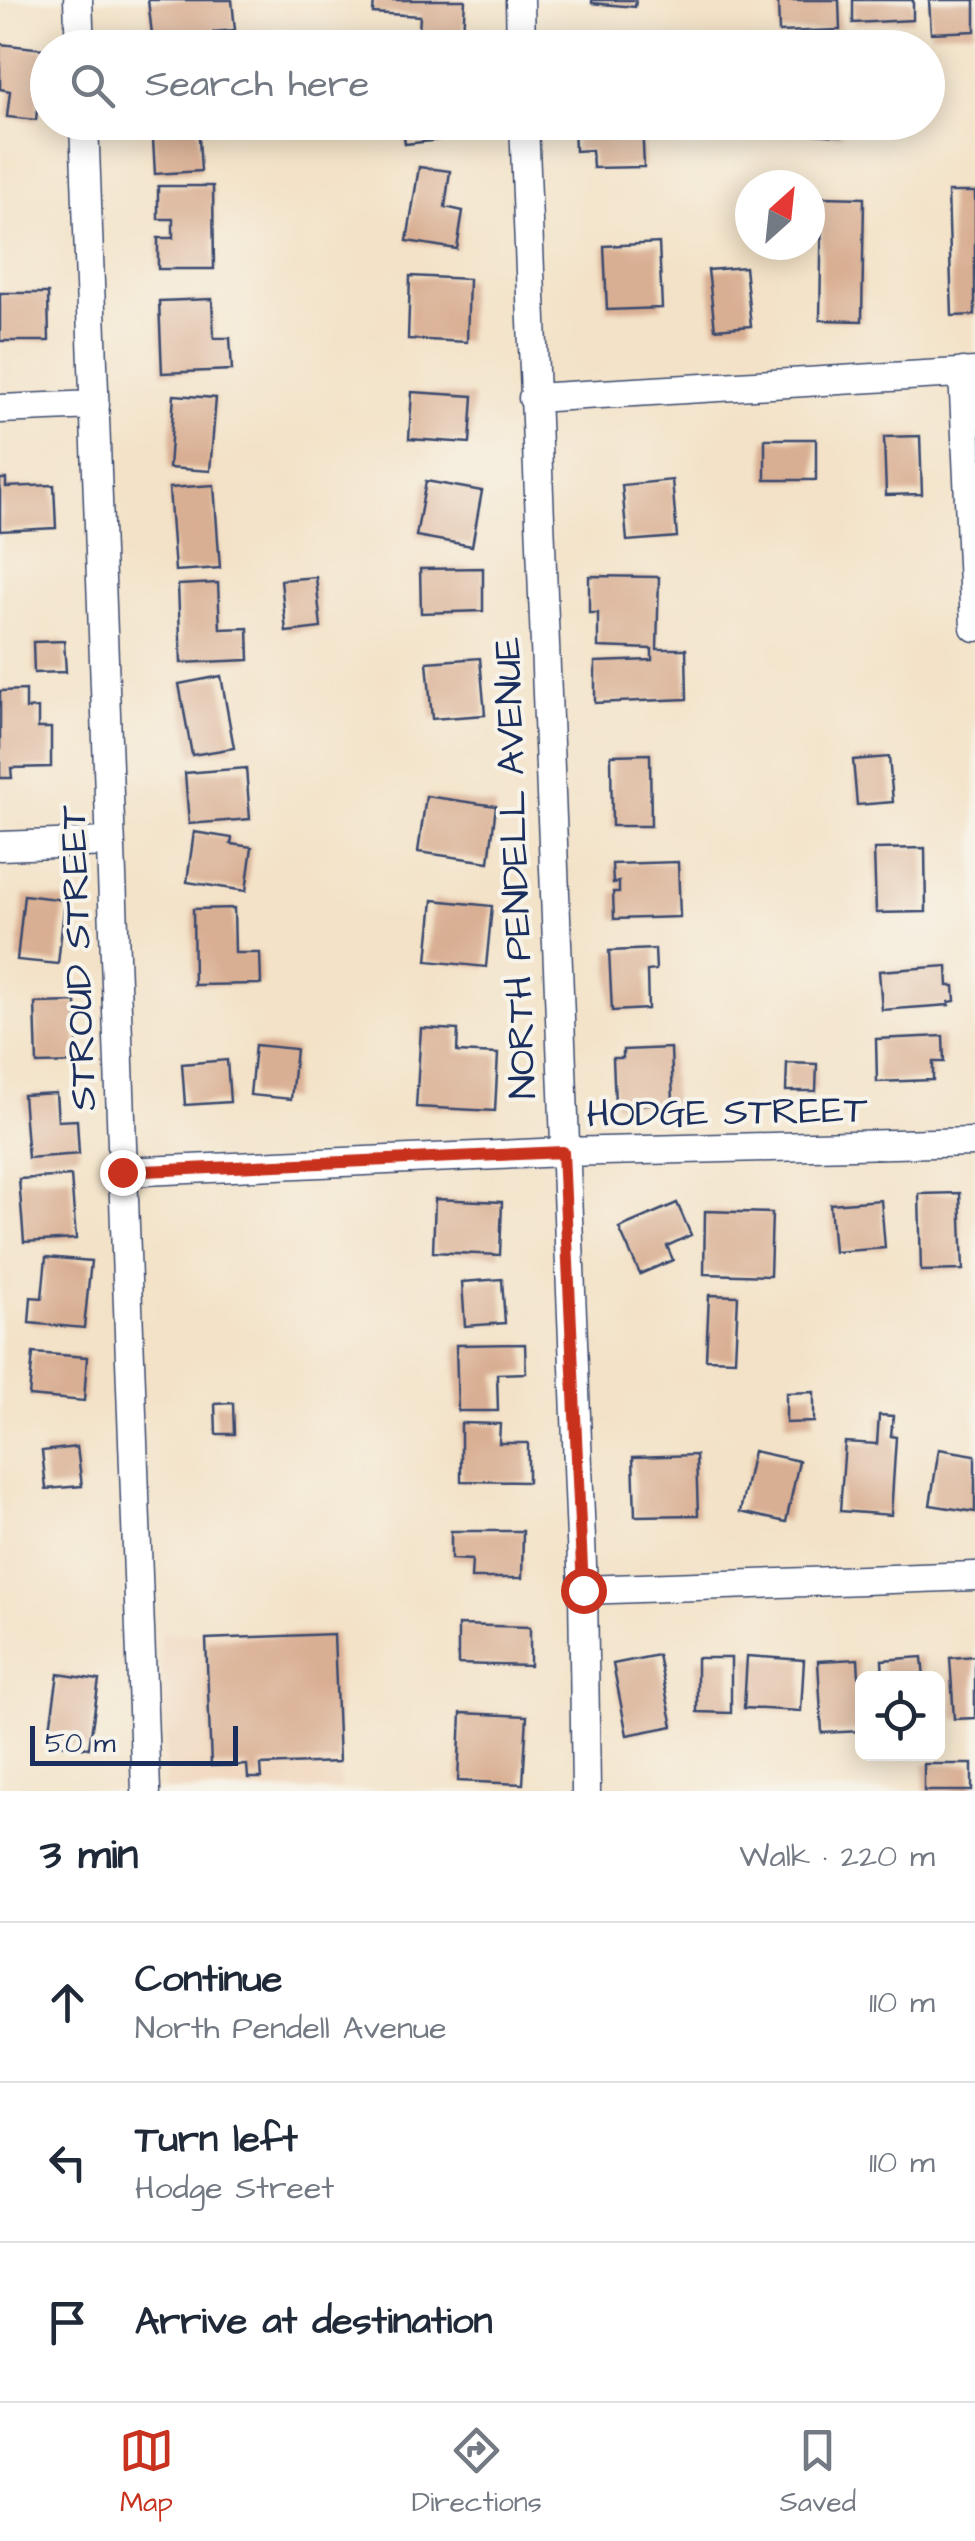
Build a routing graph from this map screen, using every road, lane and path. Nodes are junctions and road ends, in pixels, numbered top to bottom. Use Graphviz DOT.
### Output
graph roads {
  1 [pos="78,0"];
  2 [pos="520,0"];
  3 [pos="79,30"];
  4 [pos="521,30"];
  5 [pos="85,140"];
  6 [pos="525,140"];
  7 [pos="969,372"];
  8 [pos="532,398"];
  9 [pos="95,405"];
  10 [pos="0,409"];
  11 [pos="975,627"];
  12 [pos="110,842"];
  13 [pos="0,846"];
  14 [pos="975,1142"];
  15 [pos="563,1152"];
  16 [pos="122,1172"];
  17 [pos="975,1576"];
  18 [pos="583,1590"];
  19 [pos="146,1791"];
  20 [pos="586,1791"];
  1 -- 3 [label="street"];
  2 -- 4 [label="street"];
  5 -- 9 [label="street, STROUD STREET"];
  6 -- 8 [label="street, NORTH PENDELL AVENUE"];
  7 -- 8 [label="street"];
  7 -- 11 [label="street"];
  8 -- 15 [label="street, NORTH PENDELL AVENUE"];
  9 -- 10 [label="street"];
  9 -- 12 [label="street, STROUD STREET"];
  12 -- 13 [label="street"];
  12 -- 16 [label="street, STROUD STREET"];
  14 -- 15 [label="street, HODGE STREET"];
  15 -- 16 [label="street, HODGE STREET"];
  15 -- 18 [label="street, NORTH PENDELL AVENUE"];
  16 -- 19 [label="street, STROUD STREET"];
  17 -- 18 [label="street"];
  18 -- 20 [label="street, NORTH PENDELL AVENUE"];
}
